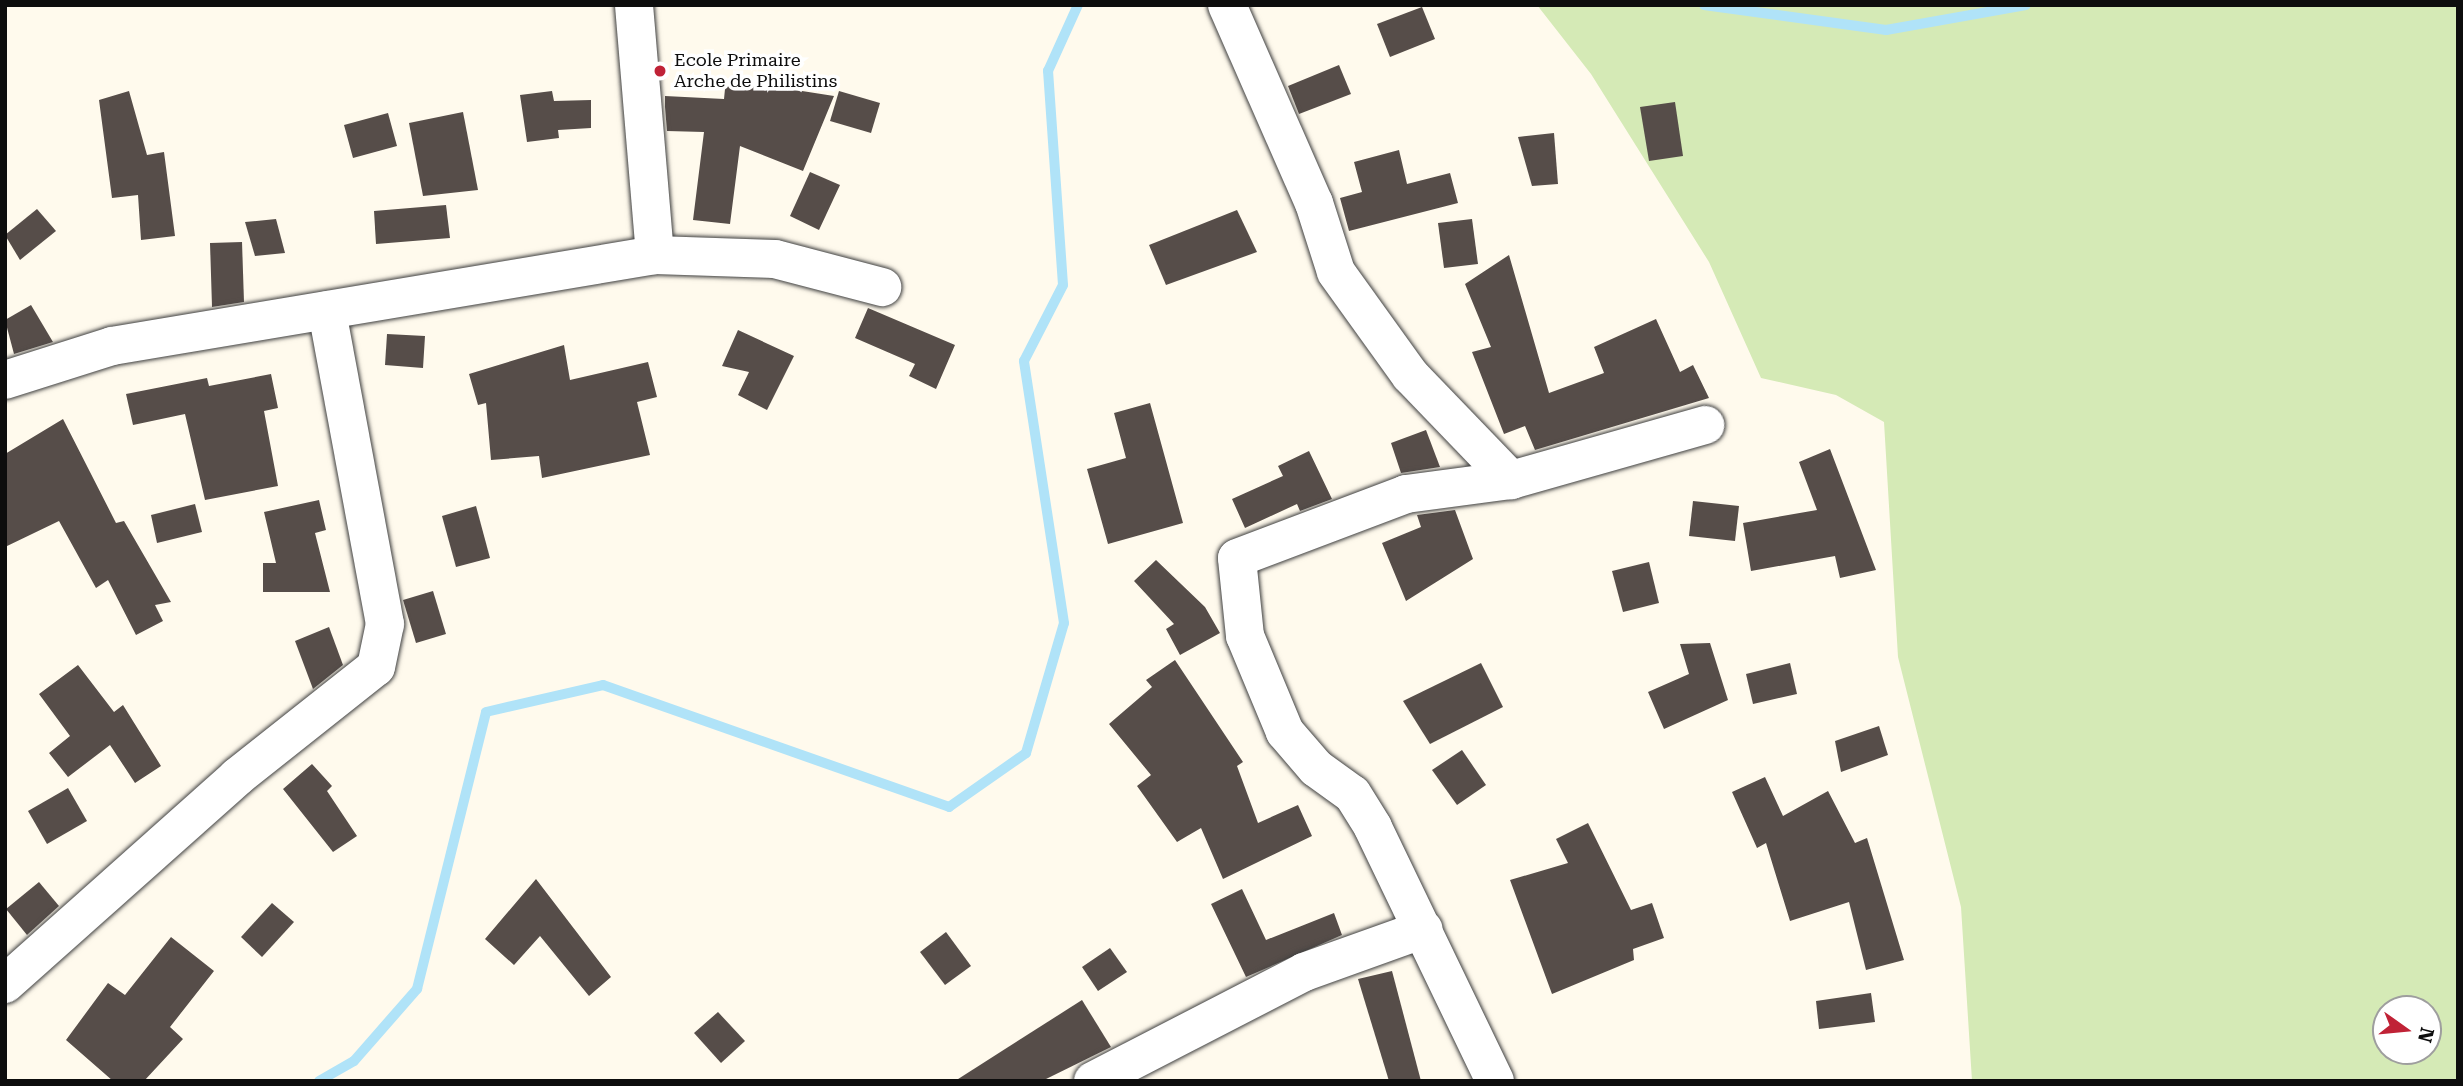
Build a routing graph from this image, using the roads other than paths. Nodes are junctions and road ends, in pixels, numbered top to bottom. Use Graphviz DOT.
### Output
graph roads {
  1 [pos="634,5"];
  2 [pos="1227,5"];
  3 [pos="656,255"];
  4 [pos="882,287"];
  5 [pos="327,310"];
  6 [pos="5,380"];
  7 [pos="1705,425"];
  8 [pos="1511,481"];
  9 [pos="1424,929"];
  10 [pos="5,984"];
  11 [pos="1093,1081"];
  12 [pos="1496,1081"];
  1 -- 3 [label="street"];
  2 -- 8 [label="street"];
  3 -- 4 [label="street"];
  3 -- 5 [label="street"];
  5 -- 6 [label="street"];
  5 -- 10 [label="street"];
  7 -- 8 [label="street"];
  8 -- 9 [label="street"];
  9 -- 11 [label="street"];
  9 -- 12 [label="street"];
}
